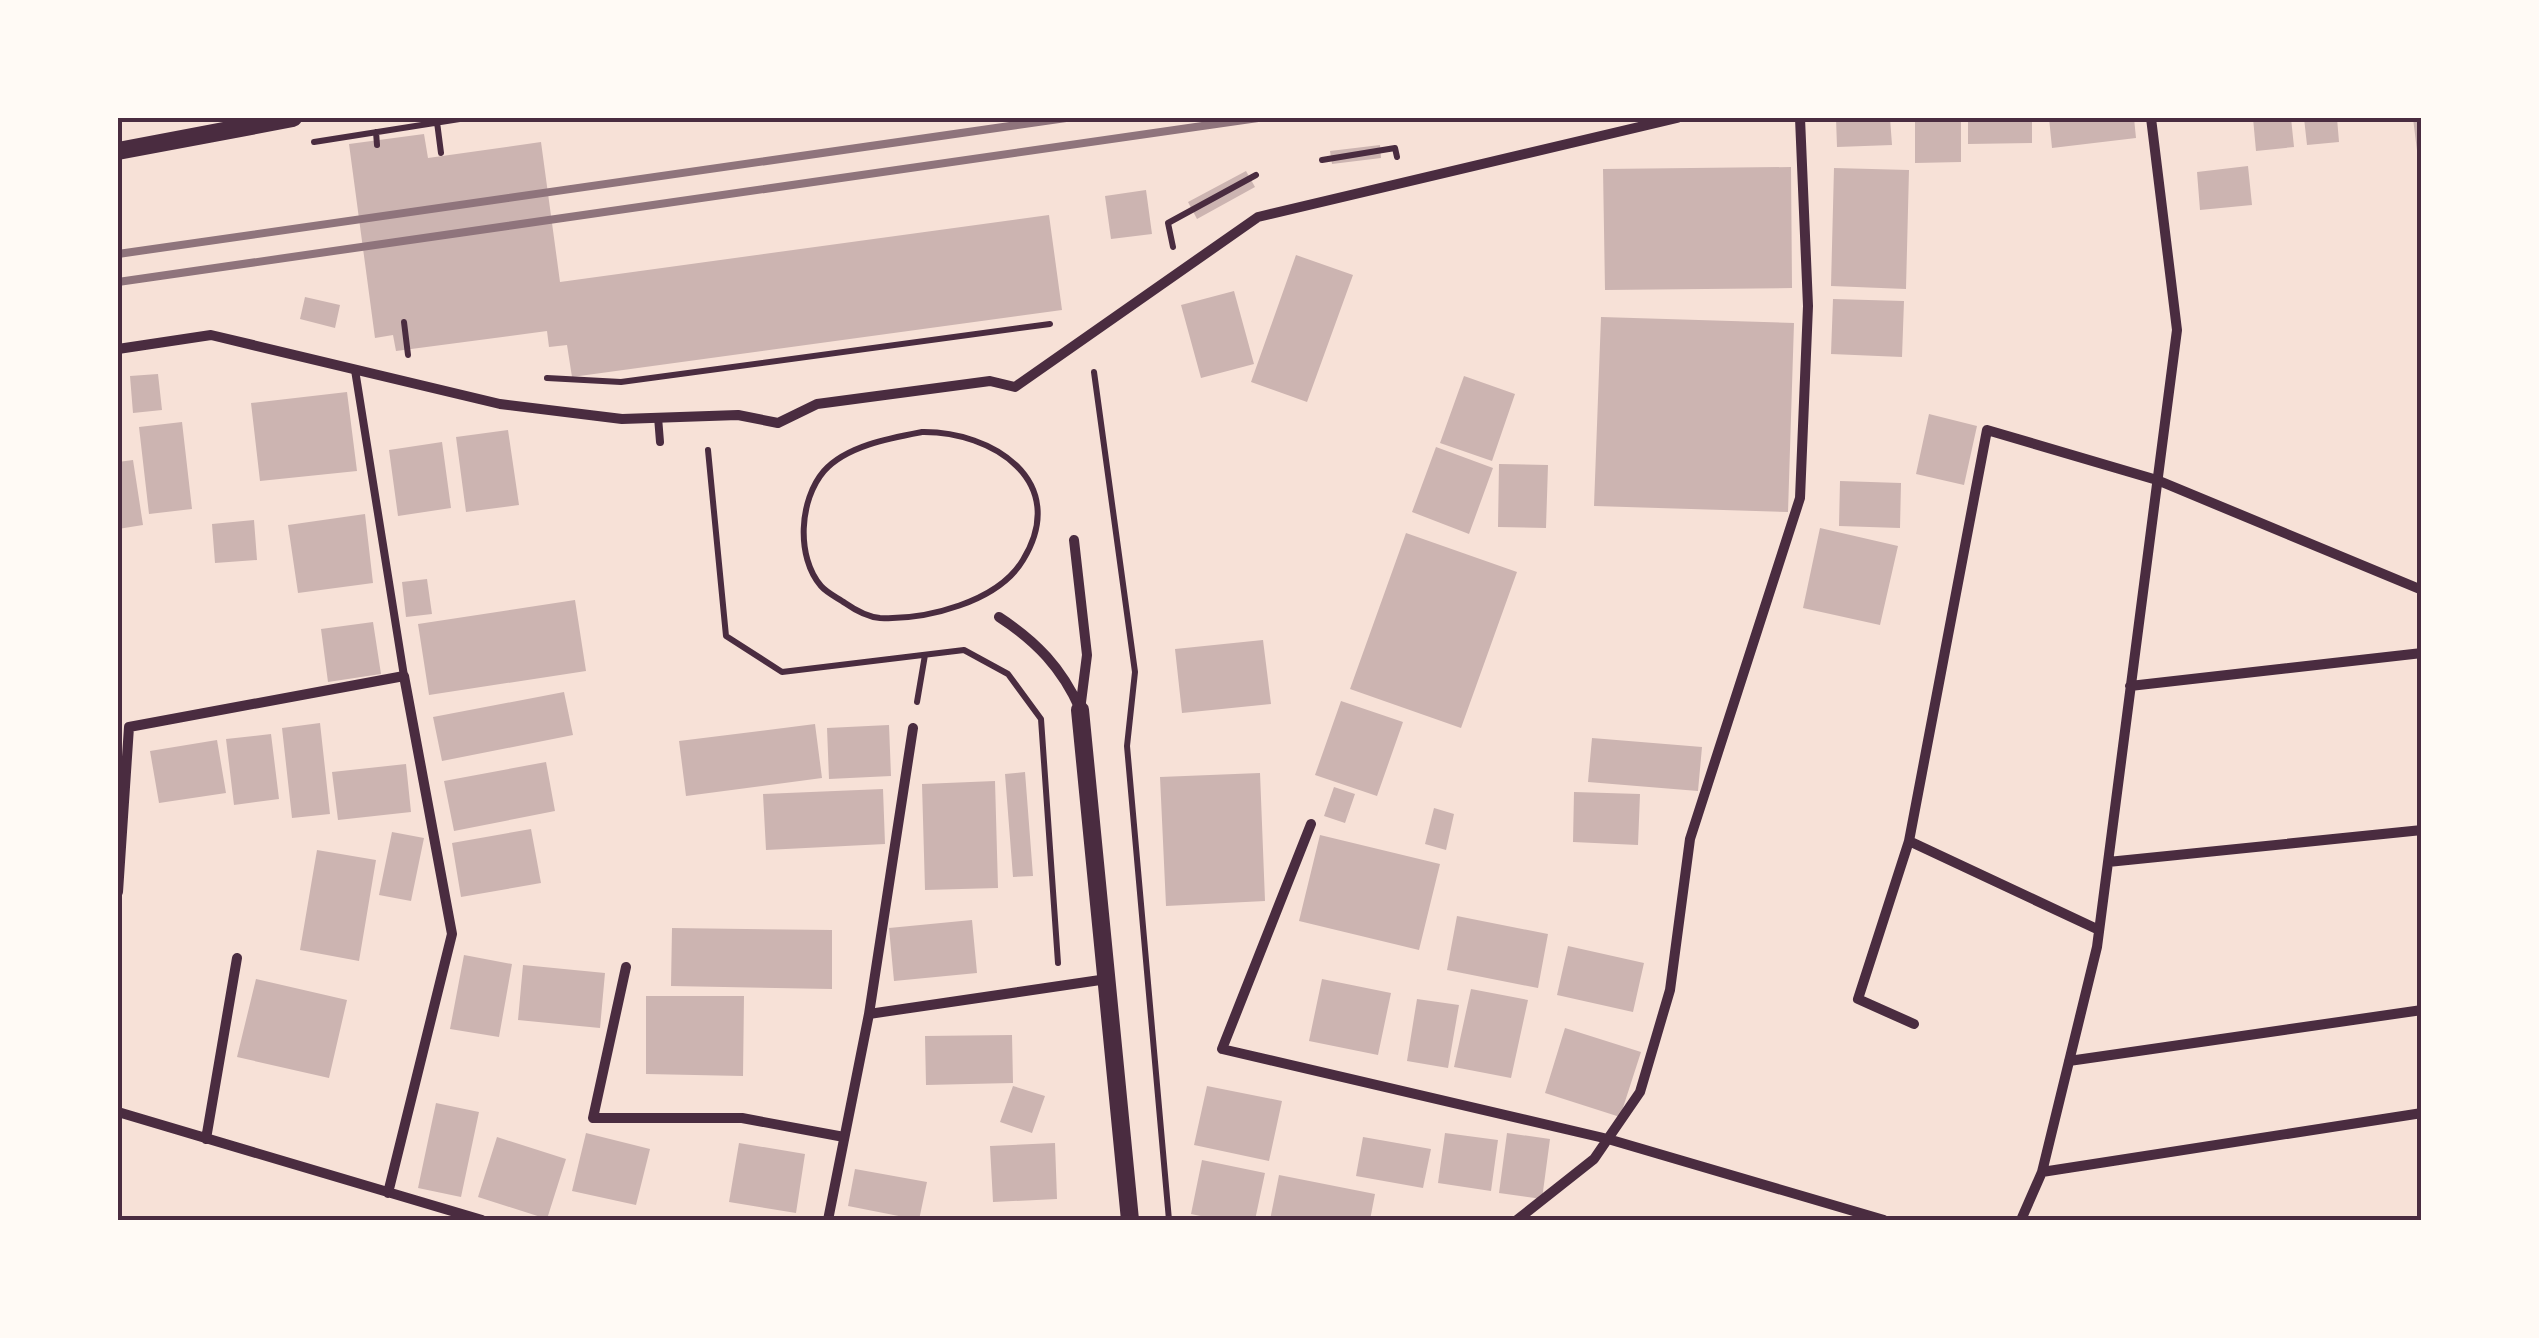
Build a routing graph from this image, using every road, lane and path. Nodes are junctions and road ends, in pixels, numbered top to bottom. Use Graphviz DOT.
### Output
graph roads {
  1 [pos="293,118"];
  2 [pos="1678,118"];
  3 [pos="1800,118"];
  4 [pos="2151,118"];
  5 [pos="437,122"];
  6 [pos="376,132"];
  7 [pos="377,145"];
  8 [pos="118,151"];
  9 [pos="1383,151"];
  10 [pos="441,153"];
  11 [pos="1322,160"];
  12 [pos="1256,176"];
  13 [pos="1157,260"];
  14 [pos="1059,318"];
  15 [pos="404,322"];
  16 [pos="118,348"];
  17 [pos="390,352"];
  18 [pos="408,356"];
  19 [pos="424,358"];
  20 [pos="355,370"];
  21 [pos="1094,372"];
  22 [pos="534,377"];
  23 [pos="658,418"];
  24 [pos="922,432"];
  25 [pos="660,442"];
  26 [pos="708,450"];
  27 [pos="2157,480"];
  28 [pos="1074,540"];
  29 [pos="2422,590"];
  30 [pos="999,618"];
  31 [pos="2422,652"];
  32 [pos="925,655"];
  33 [pos="404,676"];
  34 [pos="2130,686"];
  35 [pos="1080,710"];
  36 [pos="912,728"];
  37 [pos="1311,824"];
  38 [pos="2422,830"];
  39 [pos="1909,842"];
  40 [pos="2108,862"];
  41 [pos="118,892"];
  42 [pos="2099,930"];
  43 [pos="237,958"];
  44 [pos="626,966"];
  45 [pos="1059,969"];
  46 [pos="1107,979"];
  47 [pos="2422,1010"];
  48 [pos="869,1014"];
  49 [pos="1914,1024"];
  50 [pos="2069,1061"];
  51 [pos="118,1112"];
  52 [pos="2422,1113"];
  53 [pos="844,1136"];
  54 [pos="206,1139"];
  55 [pos="1608,1139"];
  56 [pos="2042,1172"];
  57 [pos="388,1193"];
  58 [pos="482,1220"];
  59 [pos="828,1220"];
  60 [pos="1130,1220"];
  61 [pos="1168,1220"];
  62 [pos="1517,1220"];
  63 [pos="1884,1220"];
  64 [pos="2021,1220"];
  1 -- 8 [label="street"];
  2 -- 23 [label="street"];
  3 -- 55 [label="street"];
  4 -- 27 [label="street"];
  5 -- 10 [label="path"];
  6 -- 7 [label="path"];
  9 -- 11 [label="path"];
  12 -- 13 [label="path"];
  14 -- 22 [label="path"];
  15 -- 18 [label="path"];
  16 -- 20 [label="street"];
  17 -- 18 [label="path"];
  18 -- 19 [label="path"];
  20 -- 23 [label="street"];
  20 -- 33 [label="lane"];
  21 -- 61 [label="path"];
  23 -- 25 [label="lane"];
  24 -- 24 [label="path"];
  26 -- 32 [label="path"];
  27 -- 29 [label="street"];
  27 -- 34 [label="street"];
  27 -- 39 [label="street"];
  28 -- 35 [label="street"];
  30 -- 35 [label="street"];
  31 -- 34 [label="street"];
  32 -- 36 [label="path"];
  32 -- 45 [label="path"];
  33 -- 41 [label="street"];
  33 -- 57 [label="street"];
  34 -- 40 [label="street"];
  35 -- 46 [label="street"];
  36 -- 48 [label="street"];
  37 -- 55 [label="street"];
  38 -- 40 [label="street"];
  39 -- 42 [label="street"];
  39 -- 49 [label="street"];
  40 -- 42 [label="street"];
  42 -- 50 [label="street"];
  43 -- 54 [label="street"];
  44 -- 53 [label="street"];
  46 -- 48 [label="street"];
  46 -- 60 [label="street"];
  47 -- 50 [label="street"];
  48 -- 53 [label="street"];
  50 -- 56 [label="street"];
  51 -- 54 [label="street"];
  52 -- 56 [label="street"];
  53 -- 59 [label="street"];
  54 -- 57 [label="street"];
  55 -- 62 [label="street"];
  55 -- 63 [label="street"];
  56 -- 64 [label="street"];
  57 -- 58 [label="street"];
}
